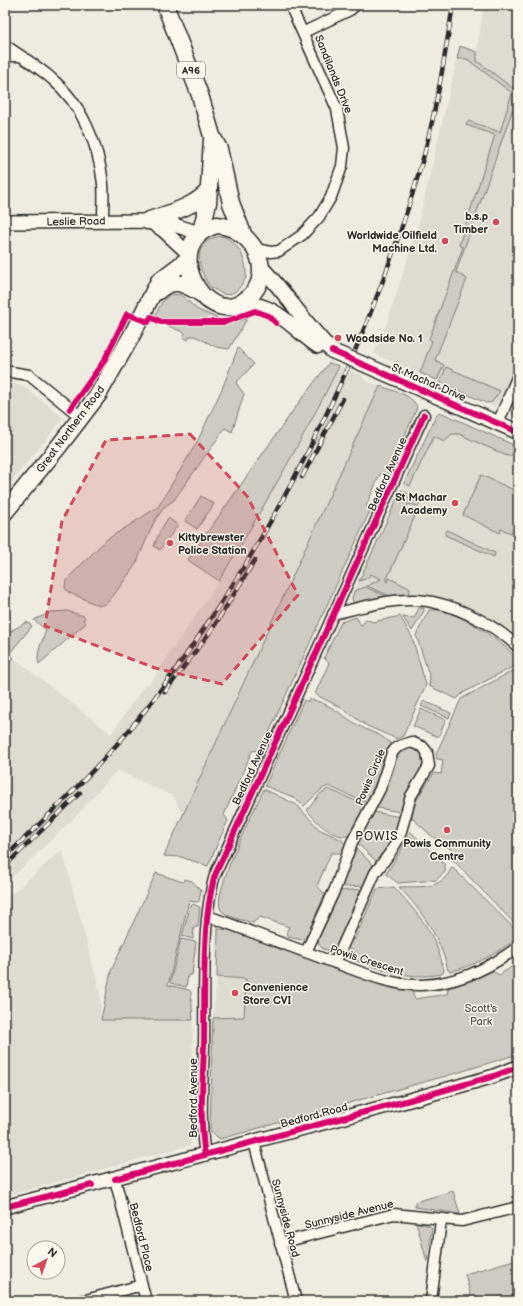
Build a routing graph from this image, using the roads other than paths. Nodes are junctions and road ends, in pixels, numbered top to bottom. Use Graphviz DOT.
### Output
graph roads {
  1 [pos="165,5"];
  2 [pos="290,5"];
  3 [pos="356,5"];
  4 [pos="304,32"];
  5 [pos="5,45"];
  6 [pos="5,56"];
  7 [pos="20,56"];
  8 [pos="212,136"];
  9 [pos="209,190"];
  10 [pos="103,220"];
  11 [pos="147,221"];
  12 [pos="5,222"];
  13 [pos="200,232"];
  14 [pos="243,234"];
  15 [pos="255,249"];
  16 [pos="189,257"];
  17 [pos="261,267"];
  18 [pos="202,294"];
  19 [pos="149,299"];
  20 [pos="240,304"];
  21 [pos="332,351"];
  22 [pos="5,371"];
  23 [pos="518,375"];
  24 [pos="424,415"];
  25 [pos="82,418"];
  26 [pos="498,422"];
  27 [pos="518,432"];
  28 [pos="5,512"];
  29 [pos="333,614"];
  30 [pos="518,647"];
  31 [pos="208,916"];
  32 [pos="518,947"];
  33 [pos="306,952"];
  34 [pos="335,963"];
  35 [pos="518,1067"];
  36 [pos="254,1142"];
  37 [pos="205,1155"];
  38 [pos="115,1179"];
  39 [pos="5,1207"];
  40 [pos="518,1207"];
  41 [pos="441,1220"];
  42 [pos="280,1243"];
  43 [pos="142,1285"];
  44 [pos="82,1301"];
  45 [pos="146,1301"];
  46 [pos="296,1301"];
  47 [pos="431,1301"];
  1 -- 8 [label="main road, A96"];
  2 -- 4 [label="street, Sandilands Drive"];
  3 -- 4 [label="street"];
  4 -- 15 [label="street, Sandilands Drive"];
  5 -- 7 [label="street"];
  6 -- 7 [label="street"];
  7 -- 10 [label="street"];
  8 -- 9 [label="main road, A96"];
  8 -- 14 [label="main road, A96"];
  9 -- 11 [label="main road"];
  9 -- 13 [label="main road, A96"];
  10 -- 11 [label="street, Leslie Road"];
  10 -- 12 [label="street, Leslie Road"];
  11 -- 13 [label="street, Leslie Road"];
  11 -- 16 [label="street, Leslie Road"];
  13 -- 14 [label="main road, A96"];
  13 -- 16 [label="main road, A96"];
  14 -- 15 [label="main road, A96"];
  15 -- 17 [label="main road, A96"];
  16 -- 18 [label="main road"];
  16 -- 19 [label="main road, Great Northern Road"];
  17 -- 20 [label="main road, A96"];
  17 -- 21 [label="main road, St Machar Drive"];
  18 -- 19 [label="main road, Great Northern Road"];
  18 -- 20 [label="main road"];
  19 -- 25 [label="main road, Great Northern Road"];
  20 -- 21 [label="main road, St Machar Drive"];
  21 -- 26 [label="main road, St Machar Drive, bridge"];
  22 -- 25 [label="street"];
  23 -- 26 [label="street"];
  24 -- 29 [label="street, Bedford Avenue"];
  25 -- 28 [label="main road, Great Northern Road"];
  26 -- 27 [label="main road, St Machar Drive"];
  29 -- 30 [label="street"];
  29 -- 31 [label="street, Bedford Avenue"];
  31 -- 33 [label="street, Powis Crescent"];
  31 -- 37 [label="street, Bedford Avenue"];
  32 -- 34 [label="street, Powis Crescent"];
  33 -- 34 [label="street, Powis Crescent"];
  33 -- 34 [label="street, Powis Circle"];
  35 -- 36 [label="street, Bedford Road"];
  36 -- 37 [label="street, Bedford Road"];
  36 -- 42 [label="street, Sunnyside Road"];
  37 -- 38 [label="street, Bedford Road"];
  38 -- 39 [label="street, Bedford Road"];
  38 -- 43 [label="street, Bedford Place"];
  40 -- 41 [label="street, Sunnyside Avenue"];
  41 -- 42 [label="street, Sunnyside Avenue"];
  41 -- 47 [label="street"];
  42 -- 46 [label="street, Sunnyside Road"];
  43 -- 44 [label="street"];
  43 -- 45 [label="street, Bedford Place"];
}
